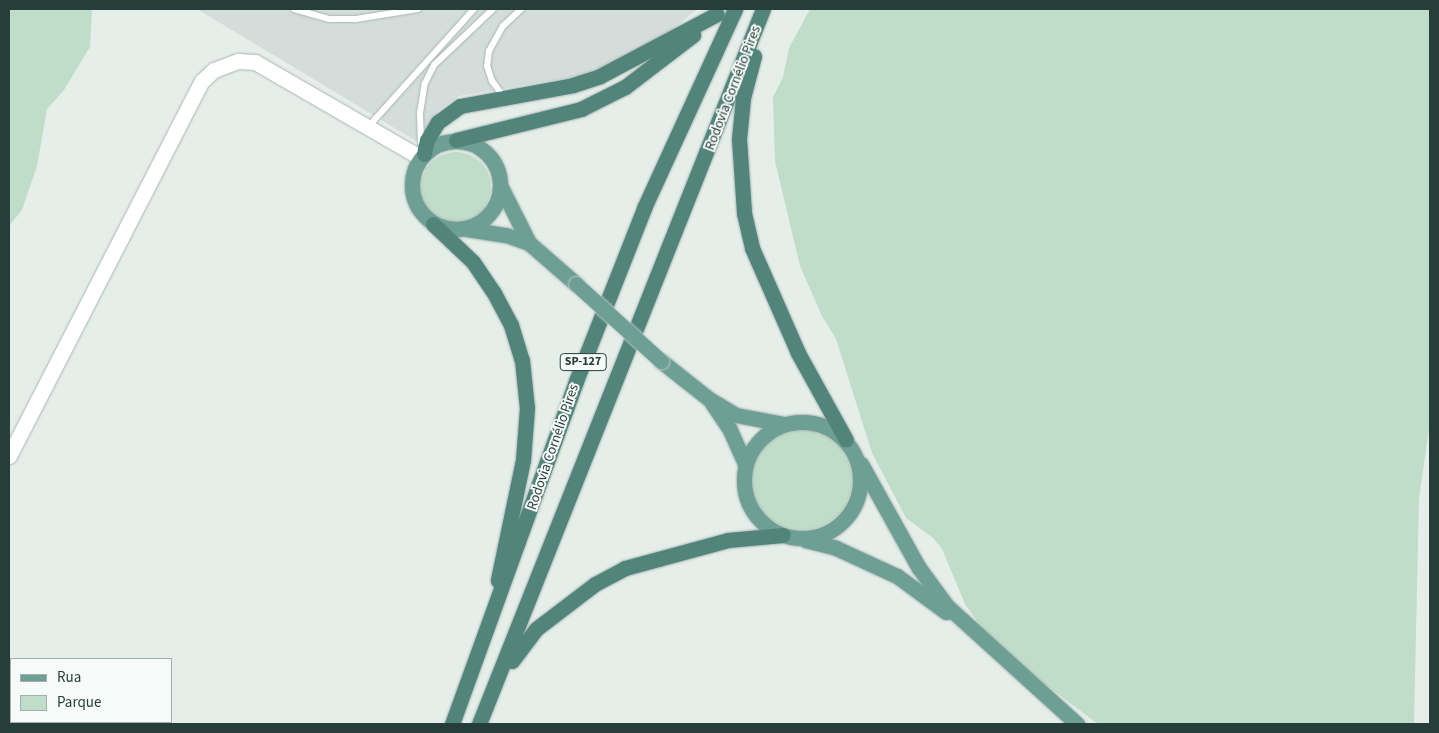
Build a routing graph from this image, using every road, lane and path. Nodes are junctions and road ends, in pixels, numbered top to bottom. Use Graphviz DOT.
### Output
graph roads {
  1 [pos="294,9"];
  2 [pos="418,9"];
  3 [pos="474,9"];
  4 [pos="493,9"];
  5 [pos="521,9"];
  6 [pos="735,9"];
  7 [pos="765,9"];
  8 [pos="719,11"];
  9 [pos="428,60"];
  10 [pos="434,65"];
  11 [pos="503,96"];
  12 [pos="368,127"];
  13 [pos="456,140"];
  14 [pos="422,156"];
  15 [pos="501,187"];
  16 [pos="433,224"];
  17 [pos="464,229"];
  18 [pos="529,243"];
  19 [pos="709,399"];
  20 [pos="784,424"];
  21 [pos="846,440"];
  22 [pos="855,454"];
  23 [pos="9,456"];
  24 [pos="745,464"];
  25 [pos="783,535"];
  26 [pos="801,538"];
  27 [pos="975,634"];
  28 [pos="486,635"];
  29 [pos="481,720"];
  30 [pos="452,724"];
  31 [pos="1076,724"];
  1 -- 2 [label="lane"];
  3 -- 9 [label="lane"];
  4 -- 10 [label="lane"];
  5 -- 11 [label="lane"];
  6 -- 28 [label="highway, Rodovia Cornélio Pires / SP-127"];
  7 -- 21 [label="highway"];
  7 -- 29 [label="highway, Rodovia Cornélio Pires / SP-127"];
  8 -- 11 [label="highway"];
  8 -- 13 [label="highway"];
  9 -- 10 [label="lane"];
  9 -- 12 [label="lane"];
  10 -- 14 [label="lane"];
  11 -- 14 [label="highway"];
  12 -- 14 [label="street"];
  12 -- 23 [label="street"];
  13 -- 14 [label="main road"];
  13 -- 15 [label="main road"];
  14 -- 16 [label="main road"];
  15 -- 17 [label="main road"];
  15 -- 18 [label="main road"];
  16 -- 17 [label="main road"];
  16 -- 28 [label="highway"];
  17 -- 18 [label="main road"];
  18 -- 19 [label="main road, bridge"];
  19 -- 20 [label="main road"];
  19 -- 24 [label="main road"];
  20 -- 21 [label="main road"];
  20 -- 24 [label="main road"];
  21 -- 22 [label="main road"];
  22 -- 26 [label="main road"];
  22 -- 27 [label="main road"];
  24 -- 25 [label="main road"];
  25 -- 26 [label="main road"];
  25 -- 29 [label="highway"];
  26 -- 27 [label="main road"];
  27 -- 31 [label="main road"];
  28 -- 30 [label="highway, Rodovia Cornélio Pires / SP-127"];
}
